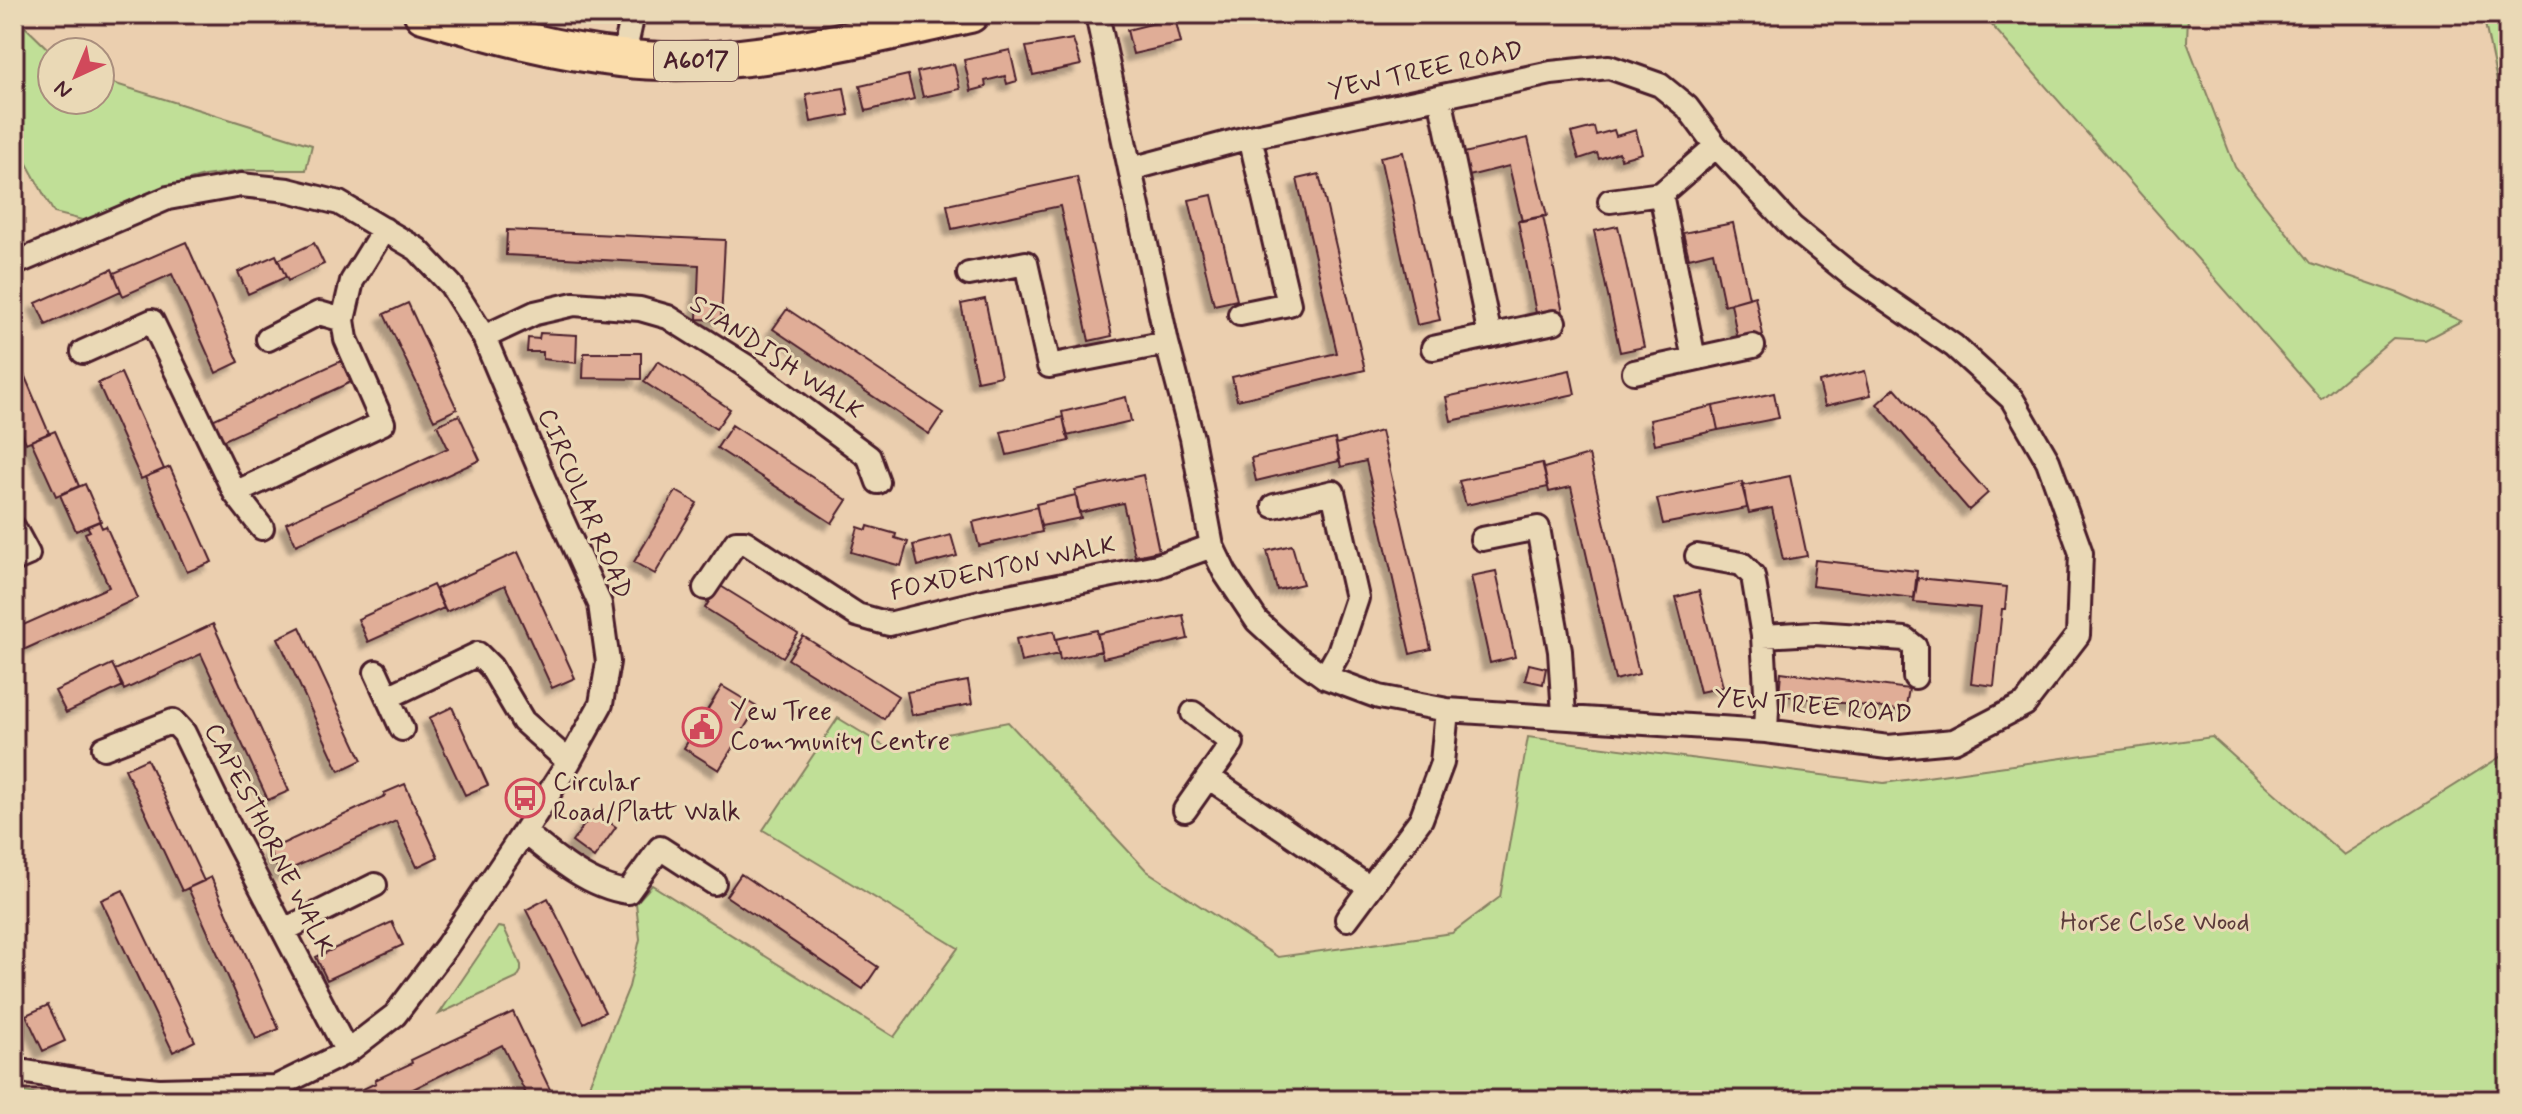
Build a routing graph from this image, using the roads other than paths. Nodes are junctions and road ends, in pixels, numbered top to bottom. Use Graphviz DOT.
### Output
graph roads {
  1 [pos="423,14"];
  2 [pos="633,14"];
  3 [pos="970,14"];
  4 [pos="1097,14"];
  5 [pos="623,59"];
  6 [pos="1440,97"];
  7 [pos="1250,137"];
  8 [pos="1716,146"];
  9 [pos="1131,169"];
  10 [pos="1661,194"];
  11 [pos="1610,201"];
  12 [pos="384,229"];
  13 [pos="14,264"];
  14 [pos="969,274"];
  15 [pos="1240,314"];
  16 [pos="343,320"];
  17 [pos="1554,322"];
  18 [pos="1490,336"];
  19 [pos="484,337"];
  20 [pos="268,339"];
  21 [pos="1167,343"];
  22 [pos="1753,346"];
  23 [pos="1433,348"];
  24 [pos="83,352"];
  25 [pos="1694,359"];
  26 [pos="1634,372"];
  27 [pos="878,482"];
  28 [pos="235,493"];
  29 [pos="1274,506"];
  30 [pos="14,528"];
  31 [pos="262,528"];
  32 [pos="1482,539"];
  33 [pos="1212,546"];
  34 [pos="1697,556"];
  35 [pos="14,560"];
  36 [pos="705,588"];
  37 [pos="1763,636"];
  38 [pos="376,672"];
  39 [pos="1325,677"];
  40 [pos="1915,677"];
  41 [pos="388,697"];
  42 [pos="1447,710"];
  43 [pos="1193,713"];
  44 [pos="1564,716"];
  45 [pos="402,729"];
  46 [pos="1766,731"];
  47 [pos="104,748"];
  48 [pos="569,762"];
  49 [pos="1208,777"];
  50 [pos="1185,810"];
  51 [pos="524,832"];
  52 [pos="714,883"];
  53 [pos="375,885"];
  54 [pos="1370,888"];
  55 [pos="1347,919"];
  56 [pos="284,930"];
  57 [pos="347,1052"];
  58 [pos="14,1070"];
  59 [pos="277,1094"];
  1 -- 5 [label="highway, A6017"];
  2 -- 5 [label="street"];
  3 -- 5 [label="highway, A6017"];
  4 -- 9 [label="street, YEW TREE ROAD"];
  6 -- 7 [label="street, YEW TREE ROAD"];
  6 -- 8 [label="street, YEW TREE ROAD"];
  6 -- 18 [label="street"];
  7 -- 9 [label="street, YEW TREE ROAD"];
  7 -- 15 [label="street"];
  8 -- 10 [label="street"];
  8 -- 46 [label="street, YEW TREE ROAD"];
  9 -- 21 [label="street, YEW TREE ROAD"];
  10 -- 11 [label="street"];
  10 -- 25 [label="street"];
  12 -- 13 [label="street, CIRCULAR ROAD"];
  12 -- 16 [label="street"];
  12 -- 19 [label="street, CIRCULAR ROAD"];
  14 -- 21 [label="street"];
  16 -- 20 [label="street"];
  16 -- 28 [label="street"];
  17 -- 18 [label="street"];
  18 -- 23 [label="street"];
  19 -- 27 [label="street, STANDISH WALK"];
  19 -- 48 [label="street, CIRCULAR ROAD"];
  21 -- 33 [label="street, YEW TREE ROAD"];
  22 -- 25 [label="street"];
  24 -- 28 [label="street"];
  25 -- 26 [label="street"];
  28 -- 31 [label="street"];
  29 -- 39 [label="street"];
  30 -- 35 [label="street"];
  32 -- 44 [label="street"];
  33 -- 36 [label="street, FOXDENTON WALK"];
  33 -- 39 [label="street, YEW TREE ROAD"];
  34 -- 37 [label="street"];
  37 -- 40 [label="street"];
  37 -- 46 [label="street"];
  38 -- 41 [label="street"];
  39 -- 42 [label="street, YEW TREE ROAD"];
  41 -- 45 [label="street"];
  41 -- 48 [label="street"];
  42 -- 44 [label="street, YEW TREE ROAD"];
  42 -- 54 [label="street"];
  43 -- 49 [label="street"];
  44 -- 46 [label="street, YEW TREE ROAD"];
  47 -- 56 [label="street, CAPESTHORNE WALK"];
  48 -- 51 [label="street, CIRCULAR ROAD"];
  49 -- 50 [label="street"];
  49 -- 54 [label="street"];
  51 -- 52 [label="street"];
  51 -- 57 [label="street, CIRCULAR ROAD"];
  53 -- 56 [label="street"];
  54 -- 55 [label="street"];
  56 -- 57 [label="street, CAPESTHORNE WALK"];
  57 -- 59 [label="street, CIRCULAR ROAD"];
  58 -- 59 [label="street, CIRCULAR ROAD"];
}
